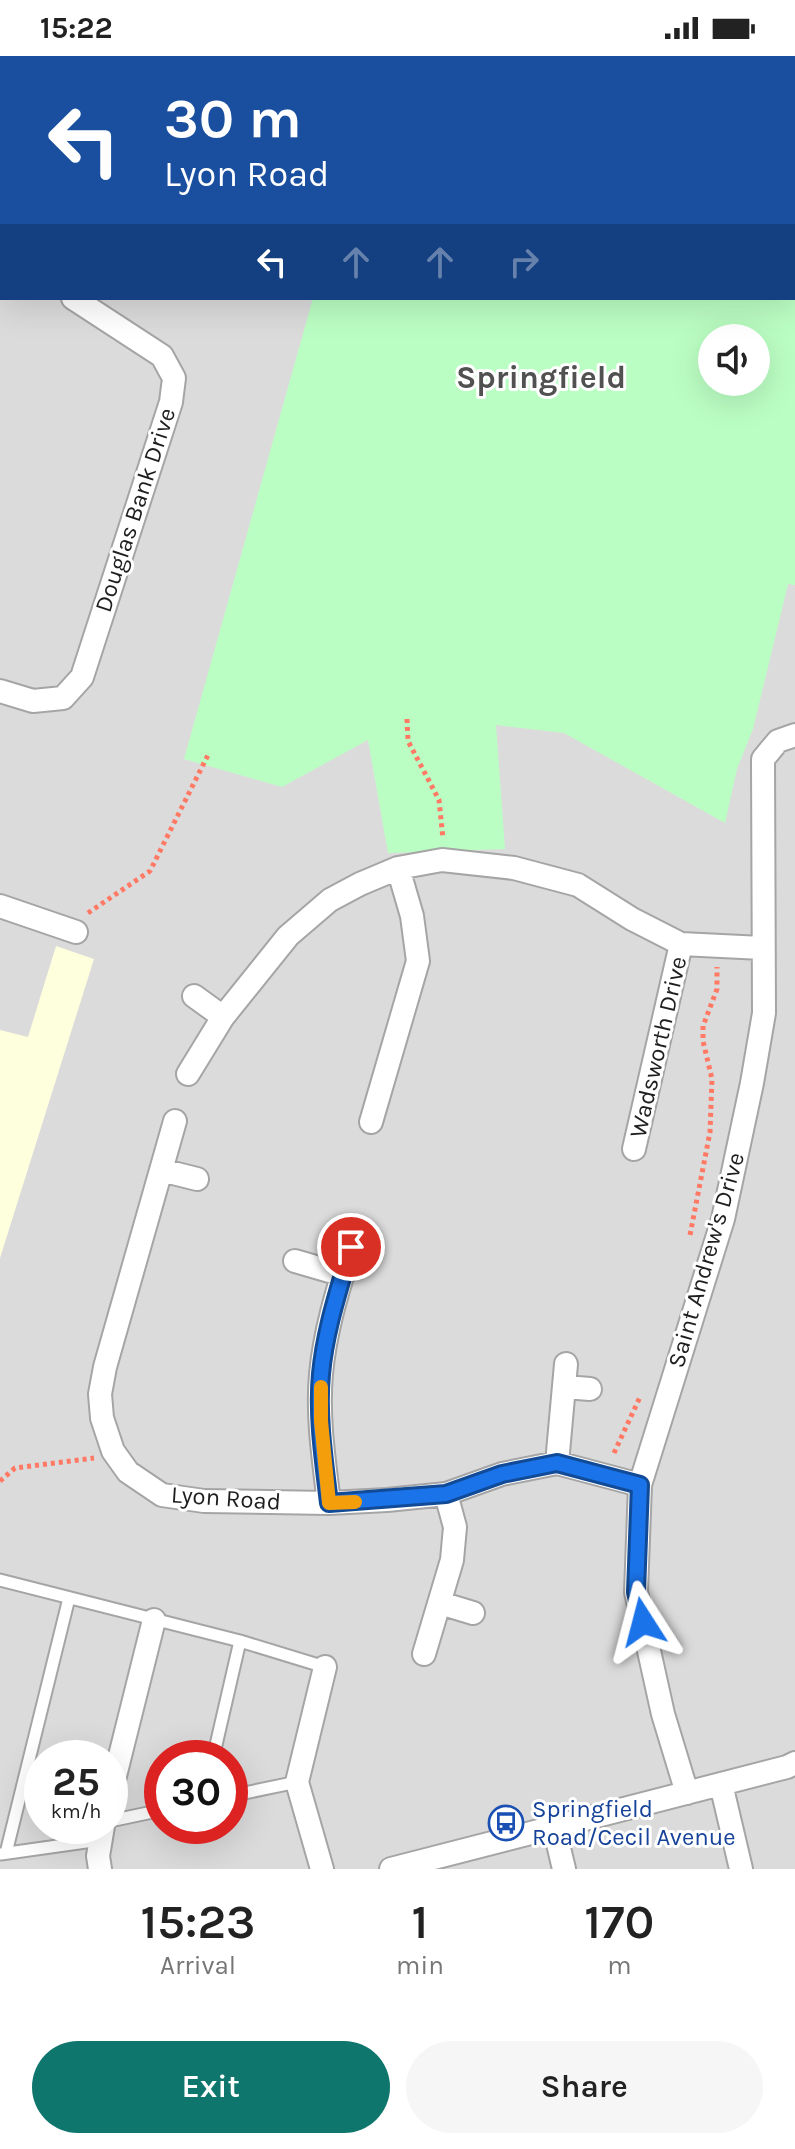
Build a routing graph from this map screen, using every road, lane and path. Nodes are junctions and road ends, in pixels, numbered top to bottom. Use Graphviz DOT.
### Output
graph roads {
  1 [pos="76,300"];
  2 [pos="0,691"];
  3 [pos="407,719"];
  4 [pos="795,735"];
  5 [pos="209,753"];
  6 [pos="442,860"];
  7 [pos="398,868"];
  8 [pos="0,906"];
  9 [pos="76,932"];
  10 [pos="681,944"];
  11 [pos="718,946"];
  12 [pos="762,948"];
  13 [pos="194,996"];
  14 [pos="223,1017"];
  15 [pos="188,1074"];
  16 [pos="175,1121"];
  17 [pos="371,1122"];
  18 [pos="634,1149"];
  19 [pos="161,1170"];
  20 [pos="197,1179"];
  21 [pos="690,1237"];
  22 [pos="351,1247"];
  23 [pos="295,1261"];
  24 [pos="343,1275"];
  25 [pos="566,1364"];
  26 [pos="565,1387"];
  27 [pos="590,1389"];
  28 [pos="641,1393"];
  29 [pos="113,1451"];
  30 [pos="557,1463"];
  31 [pos="604,1475"];
  32 [pos="0,1481"];
  33 [pos="640,1485"];
  34 [pos="446,1494"];
  35 [pos="329,1503"];
  36 [pos="0,1580"];
  37 [pos="69,1598"];
  38 [pos="440,1603"];
  39 [pos="473,1613"];
  40 [pos="154,1620"];
  41 [pos="240,1641"];
  42 [pos="424,1654"];
  43 [pos="325,1667"];
  44 [pos="124,1740"];
  45 [pos="217,1740"];
  46 [pos="795,1763"];
  47 [pos="297,1782"];
  48 [pos="721,1784"];
  49 [pos="248,1792"];
  50 [pos="687,1793"];
  51 [pos="554,1827"];
  52 [pos="43,1844"];
  53 [pos="102,1844"];
  54 [pos="3,1854"];
  55 [pos="100,1869"];
  56 [pos="322,1869"];
  57 [pos="391,1869"];
  58 [pos="564,1869"];
  59 [pos="741,1869"];
  1 -- 2 [label="street, Douglas Bank Drive"];
  3 -- 6 [label="path"];
  4 -- 12 [label="street, Saint Andrew's Drive"];
  5 -- 9 [label="path"];
  6 -- 7 [label="street"];
  6 -- 10 [label="street"];
  7 -- 14 [label="street"];
  7 -- 17 [label="street"];
  8 -- 9 [label="street"];
  10 -- 11 [label="street"];
  10 -- 18 [label="street, Wadsworth Drive"];
  11 -- 12 [label="street"];
  11 -- 21 [label="path"];
  12 -- 33 [label="street, Saint Andrew's Drive"];
  13 -- 14 [label="street"];
  14 -- 15 [label="street"];
  16 -- 19 [label="street, Lyon Road"];
  19 -- 20 [label="street"];
  19 -- 29 [label="street, Lyon Road"];
  22 -- 24 [label="street"];
  23 -- 24 [label="street"];
  24 -- 35 [label="street"];
  25 -- 26 [label="street"];
  26 -- 27 [label="street"];
  26 -- 30 [label="street"];
  28 -- 31 [label="path"];
  29 -- 32 [label="path"];
  29 -- 35 [label="street, Lyon Road"];
  30 -- 31 [label="street, Lyon Road"];
  30 -- 34 [label="street, Lyon Road"];
  31 -- 33 [label="street, Lyon Road"];
  33 -- 50 [label="street, Saint Andrew's Drive"];
  34 -- 35 [label="street, Lyon Road"];
  34 -- 38 [label="street"];
  36 -- 37 [label="lane"];
  37 -- 40 [label="lane"];
  37 -- 54 [label="lane"];
  38 -- 39 [label="street"];
  38 -- 42 [label="street"];
  40 -- 41 [label="lane"];
  40 -- 44 [label="street"];
  41 -- 43 [label="lane"];
  41 -- 45 [label="lane"];
  43 -- 47 [label="street"];
  46 -- 48 [label="street"];
  47 -- 49 [label="lane"];
  47 -- 56 [label="street"];
  48 -- 50 [label="street"];
  48 -- 59 [label="street"];
  50 -- 51 [label="street"];
  51 -- 57 [label="street"];
  51 -- 58 [label="street"];
  52 -- 54 [label="lane"];
  53 -- 55 [label="street"];
}
